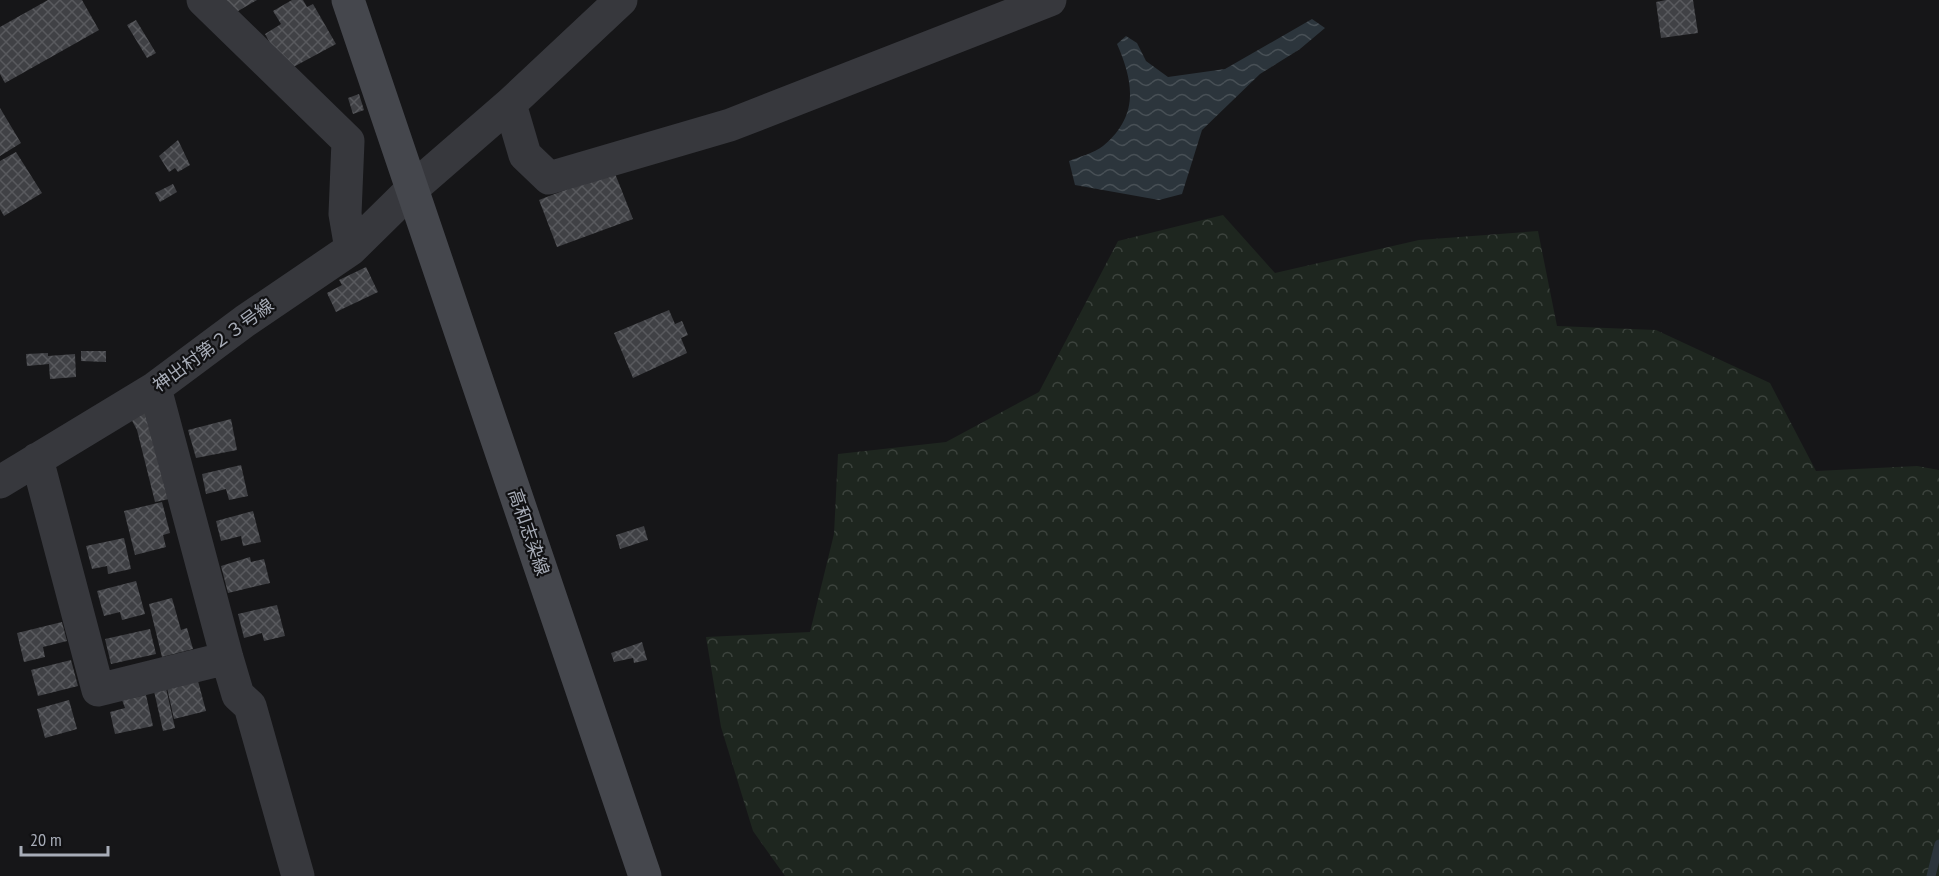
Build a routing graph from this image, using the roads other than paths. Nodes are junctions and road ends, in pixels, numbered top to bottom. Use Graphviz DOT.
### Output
graph roads {
  1 [pos="203,0"];
  2 [pos="348,0"];
  3 [pos="621,0"];
  4 [pos="1050,0"];
  5 [pos="510,104"];
  6 [pos="412,189"];
  7 [pos="351,249"];
  8 [pos="155,388"];
  9 [pos="37,459"];
  10 [pos="0,482"];
  11 [pos="227,658"];
  12 [pos="298,876"];
  13 [pos="645,876"];
  1 -- 7 [label="street"];
  2 -- 6 [label="street, 高和志染線"];
  3 -- 5 [label="street, 神出村第２３号線"];
  4 -- 5 [label="street"];
  5 -- 6 [label="street, 神出村第２３号線"];
  6 -- 7 [label="street, 神出村第２３号線"];
  6 -- 13 [label="street, 高和志染線"];
  7 -- 8 [label="street, 神出村第２３号線"];
  8 -- 9 [label="street, 神出村第２３号線"];
  8 -- 11 [label="street"];
  9 -- 10 [label="street, 神出村第２３号線"];
  9 -- 11 [label="street"];
  11 -- 12 [label="street"];
}
